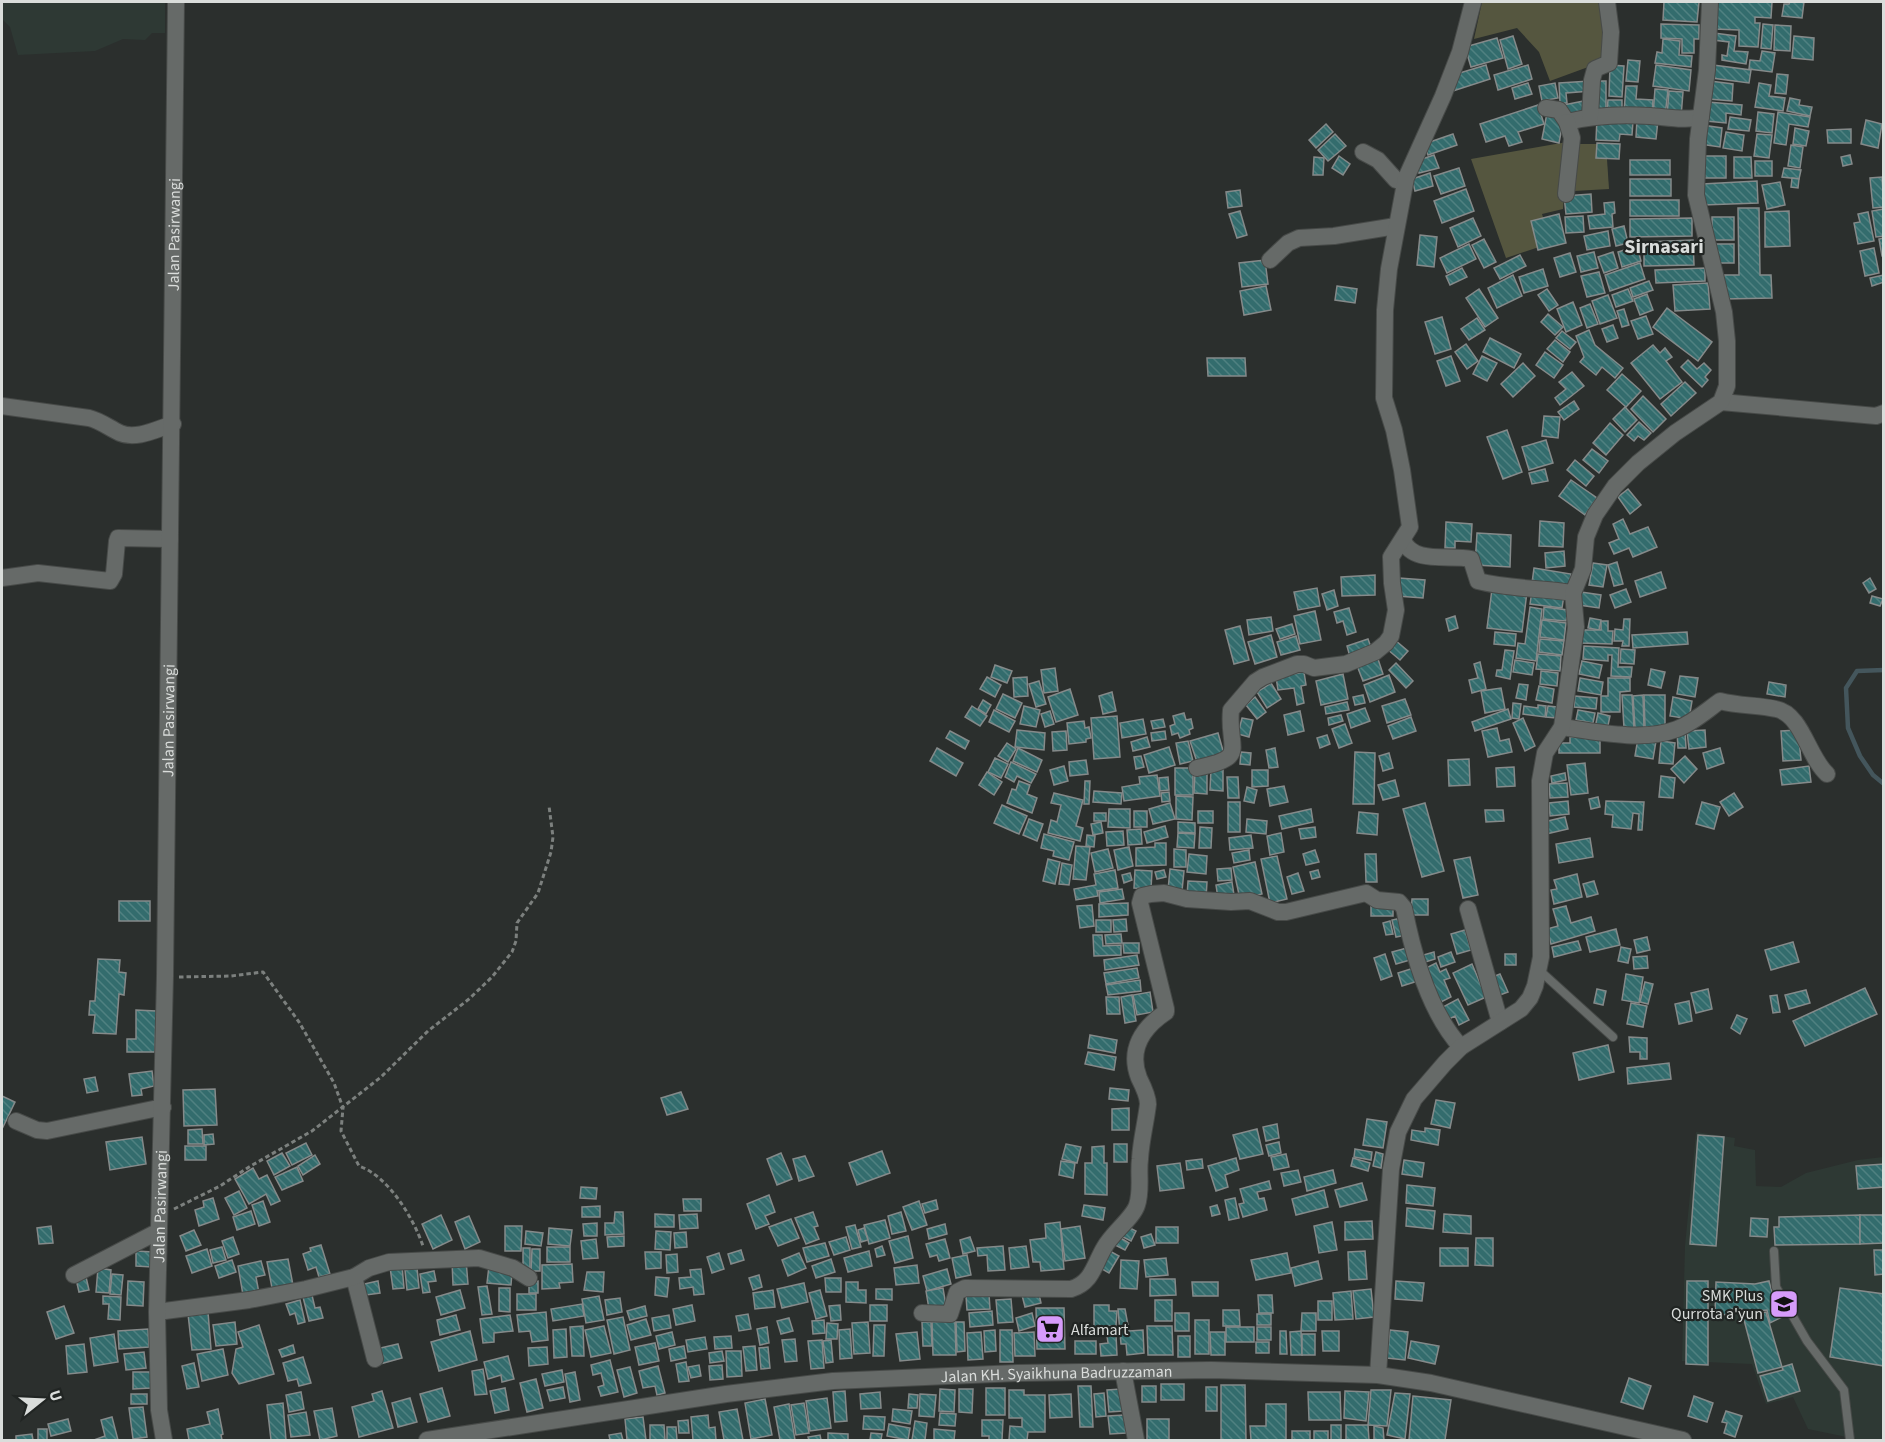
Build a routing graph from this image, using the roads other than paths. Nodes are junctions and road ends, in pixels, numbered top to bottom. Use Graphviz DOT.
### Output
graph roads {
  1 [pos="176,2"];
  2 [pos="1466,2"];
  3 [pos="1473,2"];
  4 [pos="1607,2"];
  5 [pos="1710,2"];
  6 [pos="1546,108"];
  7 [pos="1590,116"];
  8 [pos="1701,117"];
  9 [pos="1567,122"];
  10 [pos="1363,152"];
  11 [pos="1396,180"];
  12 [pos="1566,194"];
  13 [pos="1393,226"];
  14 [pos="1270,261"];
  15 [pos="1720,402"];
  16 [pos="2,406"];
  17 [pos="1884,413"];
  18 [pos="173,424"];
  19 [pos="170,539"];
  20 [pos="1403,540"];
  21 [pos="2,578"];
  22 [pos="1573,593"];
  23 [pos="1562,727"];
  24 [pos="1197,768"];
  25 [pos="1827,774"];
  26 [pos="1468,909"];
  27 [pos="1539,970"];
  28 [pos="1500,1022"];
  29 [pos="1612,1037"];
  30 [pos="1461,1047"];
  31 [pos="163,1107"];
  32 [pos="16,1121"];
  33 [pos="159,1224"];
  34 [pos="1774,1251"];
  35 [pos="74,1275"];
  36 [pos="354,1277"];
  37 [pos="529,1278"];
  38 [pos="157,1312"];
  39 [pos="921,1313"];
  40 [pos="375,1359"];
  41 [pos="1123,1371"];
  42 [pos="1378,1375"];
  43 [pos="164,1440"];
  44 [pos="427,1440"];
  45 [pos="1136,1440"];
  46 [pos="1683,1440"];
  47 [pos="1851,1440"];
  1 -- 18 [label="street, Jalan Pasirwangi"];
  2 -- 11 [label="street"];
  3 -- 13 [label="street"];
  4 -- 7 [label="street"];
  5 -- 8 [label="street"];
  6 -- 9 [label="street"];
  7 -- 8 [label="street"];
  7 -- 9 [label="street"];
  8 -- 15 [label="street"];
  9 -- 12 [label="street"];
  10 -- 11 [label="street"];
  11 -- 13 [label="street"];
  13 -- 14 [label="street"];
  13 -- 20 [label="street"];
  15 -- 17 [label="street"];
  15 -- 22 [label="street"];
  16 -- 18 [label="street"];
  18 -- 19 [label="street, Jalan Pasirwangi"];
  19 -- 21 [label="street"];
  19 -- 31 [label="street, Jalan Pasirwangi"];
  20 -- 22 [label="street"];
  20 -- 24 [label="street"];
  22 -- 23 [label="street"];
  23 -- 25 [label="street"];
  23 -- 27 [label="street"];
  26 -- 28 [label="street"];
  27 -- 28 [label="street"];
  27 -- 29 [label="lane"];
  28 -- 30 [label="street"];
  30 -- 39 [label="street"];
  30 -- 42 [label="street"];
  31 -- 32 [label="street"];
  31 -- 33 [label="street, Jalan Pasirwangi"];
  33 -- 35 [label="street"];
  33 -- 38 [label="street, Jalan Pasirwangi"];
  34 -- 47 [label="lane"];
  36 -- 37 [label="street"];
  36 -- 38 [label="street"];
  36 -- 40 [label="street"];
  38 -- 43 [label="street, Jalan Pasirwangi"];
  41 -- 42 [label="street, Jalan KH. Syaikhuna Badruzzaman"];
  41 -- 44 [label="street, Jalan KH. Syaikhuna Badruzzaman"];
  41 -- 45 [label="street"];
  42 -- 46 [label="street, Jalan KH. Syaikhuna Badruzzaman"];
}
